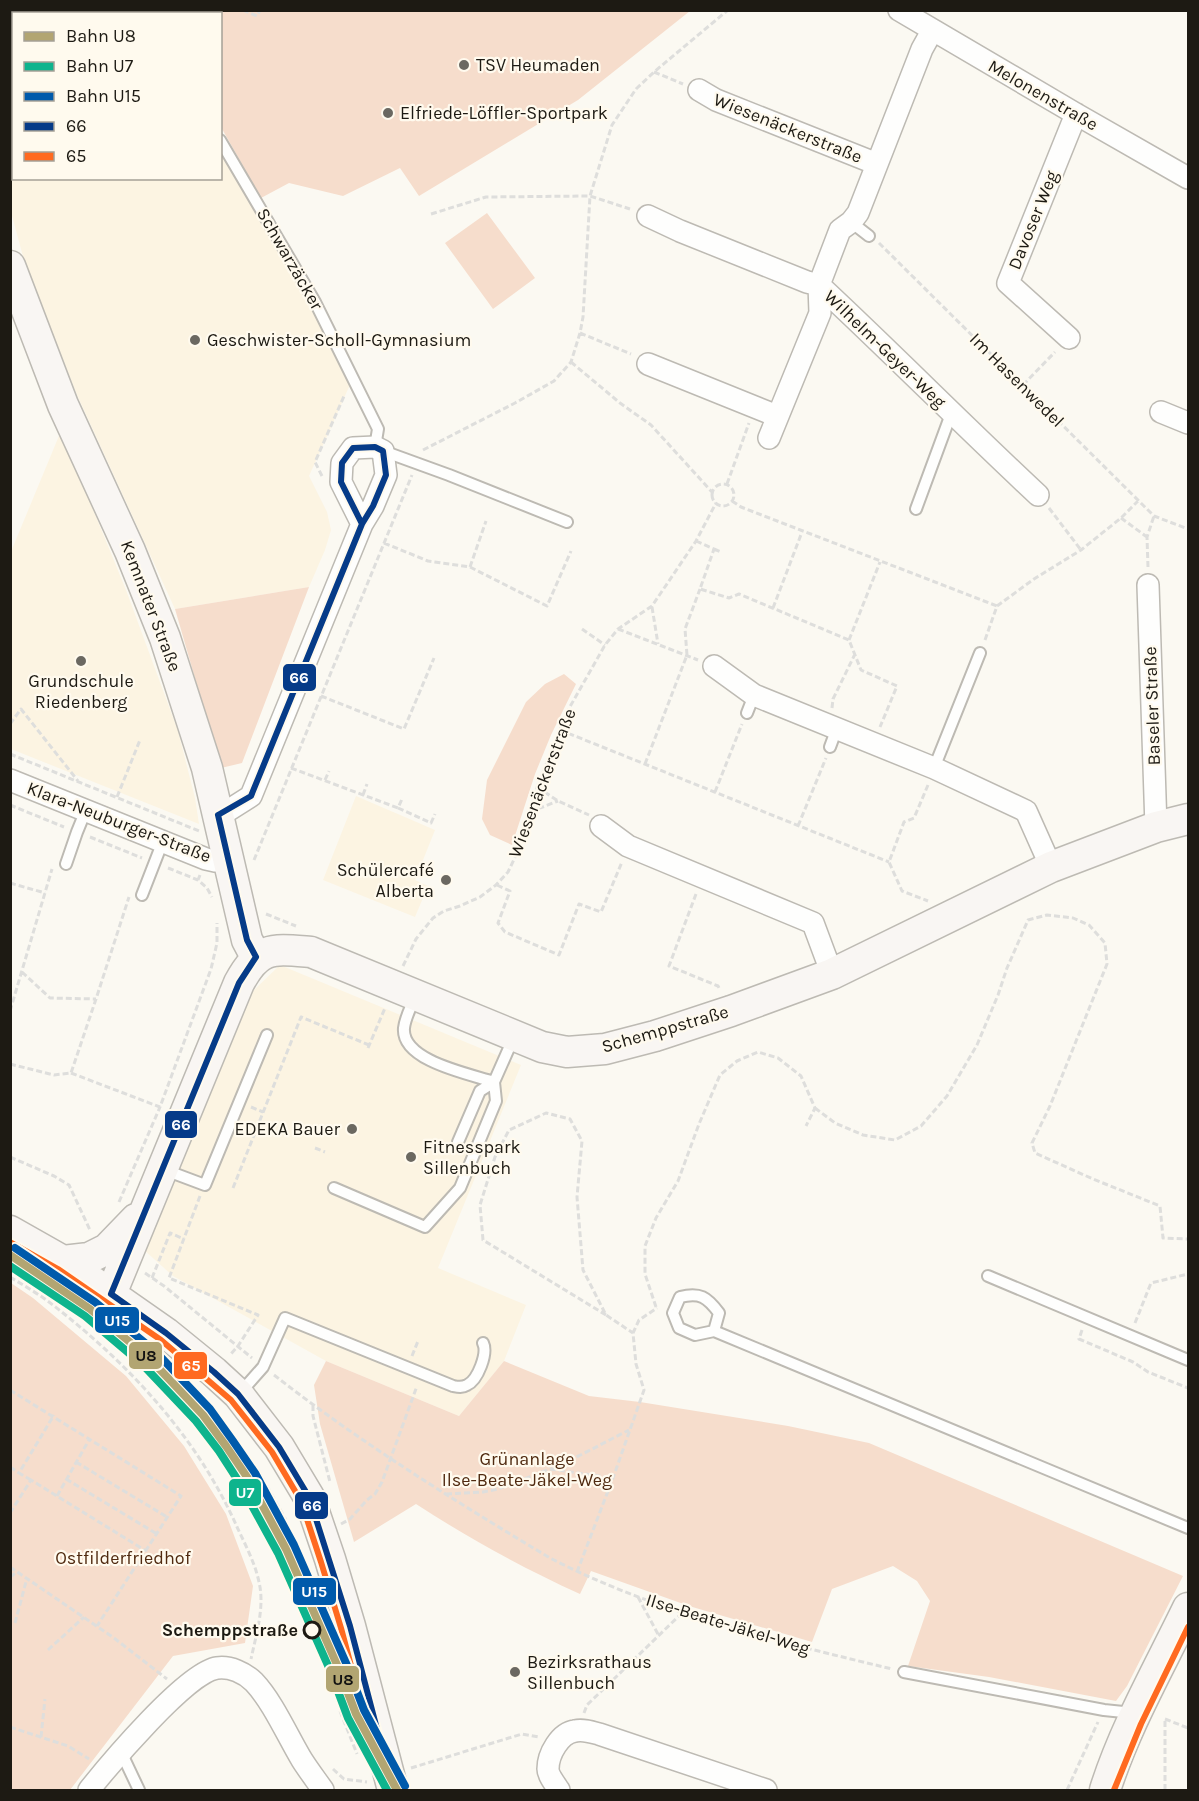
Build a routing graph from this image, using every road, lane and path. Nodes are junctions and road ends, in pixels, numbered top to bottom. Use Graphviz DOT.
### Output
graph roads {
  1 [pos="243,10"];
  2 [pos="260,10"];
  3 [pos="728,10"];
  4 [pos="899,10"];
  5 [pos="932,31"];
  6 [pos="654,72"];
  7 [pos="699,90"];
  8 [pos="1076,114"];
  9 [pos="222,143"];
  10 [pos="877,164"];
  11 [pos="1188,178"];
  12 [pos="590,196"];
  13 [pos="431,214"];
  14 [pos="648,216"];
  15 [pos="851,222"];
  16 [pos="869,236"];
  17 [pos="10,266"];
  18 [pos="819,285"];
  19 [pos="580,333"];
  20 [pos="1069,338"];
  21 [pos="571,362"];
  22 [pos="648,364"];
  23 [pos="352,378"];
  24 [pos="1023,386"];
  25 [pos="756,408"];
  26 [pos="1161,412"];
  27 [pos="951,414"];
  28 [pos="777,416"];
  29 [pos="1188,423"];
  30 [pos="769,438"];
  31 [pos="379,449"];
  32 [pos="417,463"];
  33 [pos="324,480"];
  34 [pos="727,484"];
  35 [pos="712,492"];
  36 [pos="1038,495"];
  37 [pos="1139,500"];
  38 [pos="732,501"];
  39 [pos="716,503"];
  40 [pos="916,509"];
  41 [pos="1154,516"];
  42 [pos="1121,518"];
  43 [pos="486,520"];
  44 [pos="567,522"];
  45 [pos="362,524"];
  46 [pos="1188,529"];
  47 [pos="803,531"];
  48 [pos="1147,537"];
  49 [pos="696,541"];
  50 [pos="384,543"];
  51 [pos="714,549"];
  52 [pos="1081,550"];
  53 [pos="571,551"];
  54 [pos="721,552"];
  55 [pos="880,562"];
  56 [pos="470,567"];
  57 [pos="1148,585"];
  58 [pos="700,589"];
  59 [pos="652,606"];
  60 [pos="997,606"];
  61 [pos="773,608"];
  62 [pos="582,629"];
  63 [pos="618,629"];
  64 [pos="849,640"];
  65 [pos="658,644"];
  66 [pos="605,645"];
  67 [pos="980,653"];
  68 [pos="855,654"];
  69 [pos="687,655"];
  70 [pos="434,658"];
  71 [pos="714,666"];
  72 [pos="321,696"];
  73 [pos="751,704"];
  74 [pos="10,724"];
  75 [pos="560,730"];
  76 [pos="833,734"];
  77 [pos="140,740"];
  78 [pos="873,743"];
  79 [pos="10,754"];
  80 [pos="645,764"];
  81 [pos="291,768"];
  82 [pos="934,768"];
  83 [pos="329,771"];
  84 [pos="10,780"];
  85 [pos="325,780"];
  86 [pos="79,782"];
  87 [pos="367,784"];
  88 [pos="537,786"];
  89 [pos="715,792"];
  90 [pos="363,795"];
  91 [pos="117,798"];
  92 [pos="402,799"];
  93 [pos="558,801"];
  94 [pos="10,805"];
  95 [pos="398,808"];
  96 [pos="86,810"];
  97 [pos="530,812"];
  98 [pos="435,814"];
  99 [pos="1188,819"];
  100 [pos="212,825"];
  101 [pos="601,826"];
  102 [pos="798,826"];
  103 [pos="1156,827"];
  104 [pos="77,832"];
  105 [pos="163,841"];
  106 [pos="628,846"];
  107 [pos="229,861"];
  108 [pos="61,862"];
  109 [pos="889,862"];
  110 [pos="155,863"];
  111 [pos="1051,867"];
  112 [pos="702,878"];
  113 [pos="198,880"];
  114 [pos="10,883"];
  115 [pos="496,885"];
  116 [pos="131,890"];
  117 [pos="45,893"];
  118 [pos="142,895"];
  119 [pos="214,901"];
  120 [pos="958,913"];
  121 [pos="217,919"];
  122 [pos="256,957"];
  123 [pos="22,972"];
  124 [pos="832,974"];
  125 [pos="405,990"];
  126 [pos="96,999"];
  127 [pos="10,1011"];
  128 [pos="731,1011"];
  129 [pos="267,1035"];
  130 [pos="515,1036"];
  131 [pos="10,1064"];
  132 [pos="70,1073"];
  133 [pos="494,1082"];
  134 [pos="182,1091"];
  135 [pos="815,1108"];
  136 [pos="166,1111"];
  137 [pos="202,1111"];
  138 [pos="807,1126"];
  139 [pos="192,1136"];
  140 [pos="458,1142"];
  141 [pos="315,1148"];
  142 [pos="325,1152"];
  143 [pos="10,1157"];
  144 [pos="162,1168"];
  145 [pos="205,1185"];
  146 [pos="233,1188"];
  147 [pos="334,1188"];
  148 [pos="131,1207"];
  149 [pos="10,1231"];
  150 [pos="184,1239"];
  151 [pos="1188,1239"];
  152 [pos="116,1255"];
  153 [pos="63,1261"];
  154 [pos="1188,1274"];
  155 [pos="988,1276"];
  156 [pos="10,1277"];
  157 [pos="153,1278"];
  158 [pos="111,1294"];
  159 [pos="656,1307"];
  160 [pos="673,1312"];
  161 [pos="606,1315"];
  162 [pos="1086,1317"];
  163 [pos="714,1331"];
  164 [pos="633,1333"];
  165 [pos="1130,1336"];
  166 [pos="483,1343"];
  167 [pos="1188,1360"];
  168 [pos="214,1372"];
  169 [pos="422,1373"];
  170 [pos="1188,1388"];
  171 [pos="10,1390"];
  172 [pos="238,1394"];
  173 [pos="313,1405"];
  174 [pos="54,1415"];
  175 [pos="630,1430"];
  176 [pos="89,1440"];
  177 [pos="390,1459"];
  178 [pos="76,1462"];
  179 [pos="10,1467"];
  180 [pos="550,1469"];
  181 [pos="258,1470"];
  182 [pos="19,1473"];
  183 [pos="613,1478"];
  184 [pos="66,1479"];
  185 [pos="32,1480"];
  186 [pos="446,1494"];
  187 [pos="57,1496"];
  188 [pos="10,1513"];
  189 [pos="167,1517"];
  190 [pos="286,1520"];
  191 [pos="261,1522"];
  192 [pos="340,1524"];
  193 [pos="1188,1528"];
  194 [pos="157,1534"];
  195 [pos="146,1551"];
  196 [pos="10,1567"];
  197 [pos="17,1572"];
  198 [pos="577,1572"];
  199 [pos="10,1576"];
  200 [pos="27,1578"];
  201 [pos="638,1596"];
  202 [pos="1188,1608"];
  203 [pos="683,1612"];
  204 [pos="84,1617"];
  205 [pos="15,1623"];
  206 [pos="97,1626"];
  207 [pos="659,1636"];
  208 [pos="48,1650"];
  209 [pos="251,1661"];
  210 [pos="904,1672"];
  211 [pos="180,1690"];
  212 [pos="45,1699"];
  213 [pos="1104,1710"];
  214 [pos="340,1711"];
  215 [pos="1136,1713"];
  216 [pos="1165,1719"];
  217 [pos="10,1727"];
  218 [pos="1188,1728"];
  219 [pos="567,1736"];
  220 [pos="41,1737"];
  221 [pos="355,1749"];
  222 [pos="121,1752"];
  223 [pos="327,1763"];
  224 [pos="105,1770"];
  225 [pos="388,1781"];
  226 [pos="89,1791"];
  227 [pos="139,1791"];
  228 [pos="323,1791"];
  229 [pos="559,1791"];
  230 [pos="766,1791"];
  231 [pos="1067,1791"];
  232 [pos="1105,1791"];
  233 [pos="1165,1791"];
  1 -- 2 [label="path"];
  3 -- 6 [label="path"];
  4 -- 5 [label="street, Melonenstraße"];
  5 -- 8 [label="street, Melonenstraße"];
  5 -- 10 [label="street, Wiesenäckerstraße"];
  6 -- 7 [label="path"];
  6 -- 12 [label="path"];
  7 -- 10 [label="street, Wiesenäckerstraße"];
  8 -- 11 [label="street, Melonenstraße"];
  8 -- 20 [label="street, Davoser Weg"];
  9 -- 23 [label="lane, Schwarzäcker"];
  10 -- 15 [label="street, Wiesenäckerstraße"];
  12 -- 13 [label="path"];
  12 -- 14 [label="path"];
  12 -- 19 [label="path"];
  14 -- 18 [label="street"];
  15 -- 16 [label="lane"];
  15 -- 18 [label="street, Wiesenäckerstraße"];
  16 -- 24 [label="path, Im Hasenwedel"];
  17 -- 100 [label="street, Kemnater Straße"];
  18 -- 27 [label="street, Wilhelm-Geyer-Weg"];
  18 -- 28 [label="street, Wiesenäckerstraße"];
  19 -- 21 [label="path"];
  19 -- 22 [label="path"];
  20 -- 24 [label="path"];
  21 -- 32 [label="path"];
  21 -- 35 [label="path"];
  22 -- 25 [label="street"];
  23 -- 31 [label="lane, Schwarzäcker"];
  23 -- 33 [label="path"];
  24 -- 37 [label="path, Im Hasenwedel"];
  25 -- 28 [label="street"];
  25 -- 34 [label="path"];
  26 -- 29 [label="street"];
  27 -- 36 [label="street, Wilhelm-Geyer-Weg"];
  27 -- 40 [label="lane, Wilhelm-Geyer-Weg"];
  28 -- 30 [label="street, Wiesenäckerstraße"];
  31 -- 32 [label="lane"];
  31 -- 45 [label="street"];
  31 -- 45 [label="street"];
  32 -- 44 [label="lane"];
  32 -- 50 [label="path"];
  34 -- 35 [label="path"];
  34 -- 38 [label="path"];
  35 -- 39 [label="path"];
  36 -- 52 [label="path"];
  37 -- 41 [label="path, Im Hasenwedel"];
  37 -- 42 [label="path"];
  38 -- 39 [label="path"];
  38 -- 47 [label="path"];
  39 -- 49 [label="path, Wiesenäckerstraße"];
  41 -- 46 [label="path, Im Hasenwedel"];
  41 -- 48 [label="path"];
  42 -- 48 [label="path"];
  42 -- 52 [label="path"];
  43 -- 56 [label="path"];
  45 -- 100 [label="street"];
  47 -- 55 [label="path"];
  47 -- 61 [label="path"];
  48 -- 57 [label="path"];
  49 -- 51 [label="path"];
  49 -- 59 [label="path, Wiesenäckerstraße"];
  50 -- 56 [label="path"];
  50 -- 72 [label="path"];
  51 -- 54 [label="path"];
  51 -- 58 [label="path"];
  52 -- 60 [label="path"];
  53 -- 56 [label="path"];
  55 -- 60 [label="path"];
  55 -- 64 [label="path"];
  57 -- 103 [label="street, Baseler Straße"];
  58 -- 61 [label="path"];
  58 -- 69 [label="path"];
  59 -- 63 [label="path, Wiesenäckerstraße"];
  59 -- 65 [label="path"];
  60 -- 67 [label="path"];
  61 -- 64 [label="path"];
  62 -- 66 [label="path"];
  63 -- 65 [label="path"];
  63 -- 66 [label="path, Wiesenäckerstraße"];
  64 -- 68 [label="path"];
  65 -- 69 [label="path"];
  66 -- 75 [label="path, Wiesenäckerstraße"];
  67 -- 82 [label="lane"];
  68 -- 76 [label="path"];
  68 -- 78 [label="path"];
  69 -- 71 [label="path"];
  69 -- 80 [label="path"];
  70 -- 72 [label="path"];
  71 -- 73 [label="street"];
  72 -- 81 [label="path"];
  73 -- 76 [label="street"];
  73 -- 89 [label="path"];
  74 -- 86 [label="path"];
  75 -- 80 [label="path"];
  75 -- 88 [label="path, Wiesenäckerstraße"];
  76 -- 78 [label="street"];
  76 -- 102 [label="path"];
  77 -- 91 [label="path"];
  78 -- 82 [label="street"];
  79 -- 86 [label="path"];
  80 -- 89 [label="path"];
  81 -- 85 [label="path"];
  81 -- 107 [label="path"];
  82 -- 109 [label="path"];
  82 -- 111 [label="street"];
  83 -- 85 [label="path"];
  84 -- 96 [label="street, Klara-Neuburger-Straße"];
  85 -- 90 [label="path"];
  86 -- 91 [label="path"];
  87 -- 90 [label="path"];
  88 -- 93 [label="path"];
  88 -- 97 [label="path, Wiesenäckerstraße"];
  89 -- 102 [label="path"];
  90 -- 95 [label="path"];
  91 -- 100 [label="path"];
  92 -- 95 [label="path"];
  93 -- 97 [label="path"];
  93 -- 101 [label="path"];
  94 -- 104 [label="path"];
  95 -- 98 [label="path"];
  96 -- 104 [label="lane"];
  96 -- 105 [label="street, Klara-Neuburger-Straße"];
  97 -- 115 [label="path, Wiesenäckerstraße"];
  99 -- 103 [label="street, Schemppstraße"];
  100 -- 107 [label="street, Kemnater Straße"];
  101 -- 106 [label="street"];
  102 -- 109 [label="path"];
  103 -- 111 [label="street, Schemppstraße"];
  104 -- 108 [label="lane"];
  104 -- 110 [label="path"];
  105 -- 107 [label="street, Klara-Neuburger-Straße"];
  105 -- 110 [label="lane"];
  106 -- 112 [label="street"];
  106 -- 115 [label="path"];
  107 -- 113 [label="path"];
  107 -- 122 [label="street, Kemnater Straße"];
  108 -- 117 [label="path"];
  109 -- 120 [label="path"];
  110 -- 113 [label="path"];
  110 -- 118 [label="lane"];
  111 -- 120 [label="street, Schemppstraße"];
  112 -- 124 [label="street"];
  112 -- 128 [label="path"];
  113 -- 119 [label="path"];
  114 -- 117 [label="path"];
  115 -- 125 [label="path, Wiesenäckerstraße"];
  116 -- 126 [label="path"];
  117 -- 123 [label="path"];
  120 -- 124 [label="street, Schemppstraße"];
  121 -- 136 [label="path"];
  122 -- 125 [label="street, Schemppstraße"];
  122 -- 144 [label="street"];
  123 -- 126 [label="path"];
  123 -- 127 [label="path"];
  124 -- 128 [label="street, Schemppstraße"];
  125 -- 130 [label="street, Schemppstraße"];
  125 -- 133 [label="lane"];
  125 -- 146 [label="path, Wiesenäckerstraße"];
  126 -- 132 [label="path"];
  128 -- 130 [label="street, Schemppstraße"];
  129 -- 145 [label="lane"];
  130 -- 133 [label="lane"];
  131 -- 132 [label="path"];
  132 -- 136 [label="path"];
  133 -- 140 [label="lane"];
  133 -- 147 [label="lane"];
  134 -- 136 [label="street"];
  135 -- 138 [label="path"];
  135 -- 151 [label="path"];
  135 -- 159 [label="path"];
  136 -- 148 [label="path"];
  137 -- 139 [label="street"];
  141 -- 142 [label="path"];
  143 -- 152 [label="path"];
  144 -- 145 [label="lane"];
  144 -- 148 [label="street"];
  145 -- 150 [label="path"];
  148 -- 152 [label="street"];
  149 -- 153 [label="street"];
  150 -- 157 [label="path"];
  150 -- 157 [label="path"];
  152 -- 153 [label="street"];
  152 -- 157 [label="path"];
  152 -- 158 [label="street"];
  153 -- 158 [label="street"];
  154 -- 165 [label="path"];
  155 -- 162 [label="lane"];
  156 -- 209 [label="path"];
  158 -- 168 [label="street"];
  159 -- 160 [label="path"];
  159 -- 164 [label="path"];
  160 -- 163 [label="lane"];
  160 -- 163 [label="lane"];
  161 -- 161 [label="path"];
  161 -- 164 [label="path"];
  162 -- 165 [label="lane"];
  162 -- 170 [label="path"];
  163 -- 193 [label="lane"];
  164 -- 175 [label="path"];
  165 -- 167 [label="lane"];
  166 -- 169 [label="lane"];
  168 -- 172 [label="street"];
  168 -- 181 [label="path"];
  169 -- 172 [label="lane"];
  169 -- 177 [label="path"];
  171 -- 174 [label="path"];
  172 -- 225 [label="street"];
  173 -- 177 [label="path, Ilse-Beate-Jäkel-Weg"];
  174 -- 176 [label="path"];
  174 -- 182 [label="path"];
  175 -- 180 [label="path"];
  175 -- 183 [label="path"];
  176 -- 178 [label="path"];
  176 -- 189 [label="path"];
  177 -- 186 [label="path, Ilse-Beate-Jäkel-Weg"];
  177 -- 192 [label="path"];
  178 -- 184 [label="path"];
  178 -- 189 [label="path"];
  179 -- 182 [label="path"];
  180 -- 183 [label="path"];
  180 -- 186 [label="path"];
  181 -- 190 [label="path"];
  181 -- 191 [label="path"];
  182 -- 185 [label="path"];
  183 -- 198 [label="path"];
  184 -- 187 [label="path"];
  184 -- 194 [label="path"];
  185 -- 187 [label="path"];
  185 -- 188 [label="path"];
  186 -- 198 [label="path, Ilse-Beate-Jäkel-Weg"];
  187 -- 195 [label="path"];
  189 -- 194 [label="path"];
  194 -- 195 [label="path"];
  195 -- 206 [label="path"];
  196 -- 197 [label="path"];
  197 -- 199 [label="path"];
  197 -- 200 [label="path"];
  198 -- 201 [label="path, Ilse-Beate-Jäkel-Weg"];
  200 -- 204 [label="path"];
  200 -- 205 [label="path"];
  201 -- 203 [label="path, Ilse-Beate-Jäkel-Weg"];
  201 -- 207 [label="path"];
  202 -- 215 [label="street"];
  203 -- 207 [label="path"];
  203 -- 210 [label="path, Ilse-Beate-Jäkel-Weg"];
  204 -- 206 [label="path"];
  204 -- 208 [label="path"];
  206 -- 211 [label="path"];
  207 -- 219 [label="path"];
  210 -- 213 [label="lane"];
  211 -- 222 [label="street"];
  211 -- 228 [label="street"];
  212 -- 220 [label="path"];
  213 -- 215 [label="lane"];
  213 -- 231 [label="path"];
  214 -- 221 [label="path"];
  215 -- 216 [label="path"];
  215 -- 232 [label="street"];
  216 -- 218 [label="path"];
  216 -- 233 [label="path"];
  217 -- 220 [label="path"];
  219 -- 225 [label="path"];
  219 -- 229 [label="street"];
  219 -- 230 [label="street"];
  220 -- 224 [label="path"];
  222 -- 224 [label="street"];
  222 -- 227 [label="lane"];
  223 -- 225 [label="path"];
  224 -- 226 [label="street"];
}
